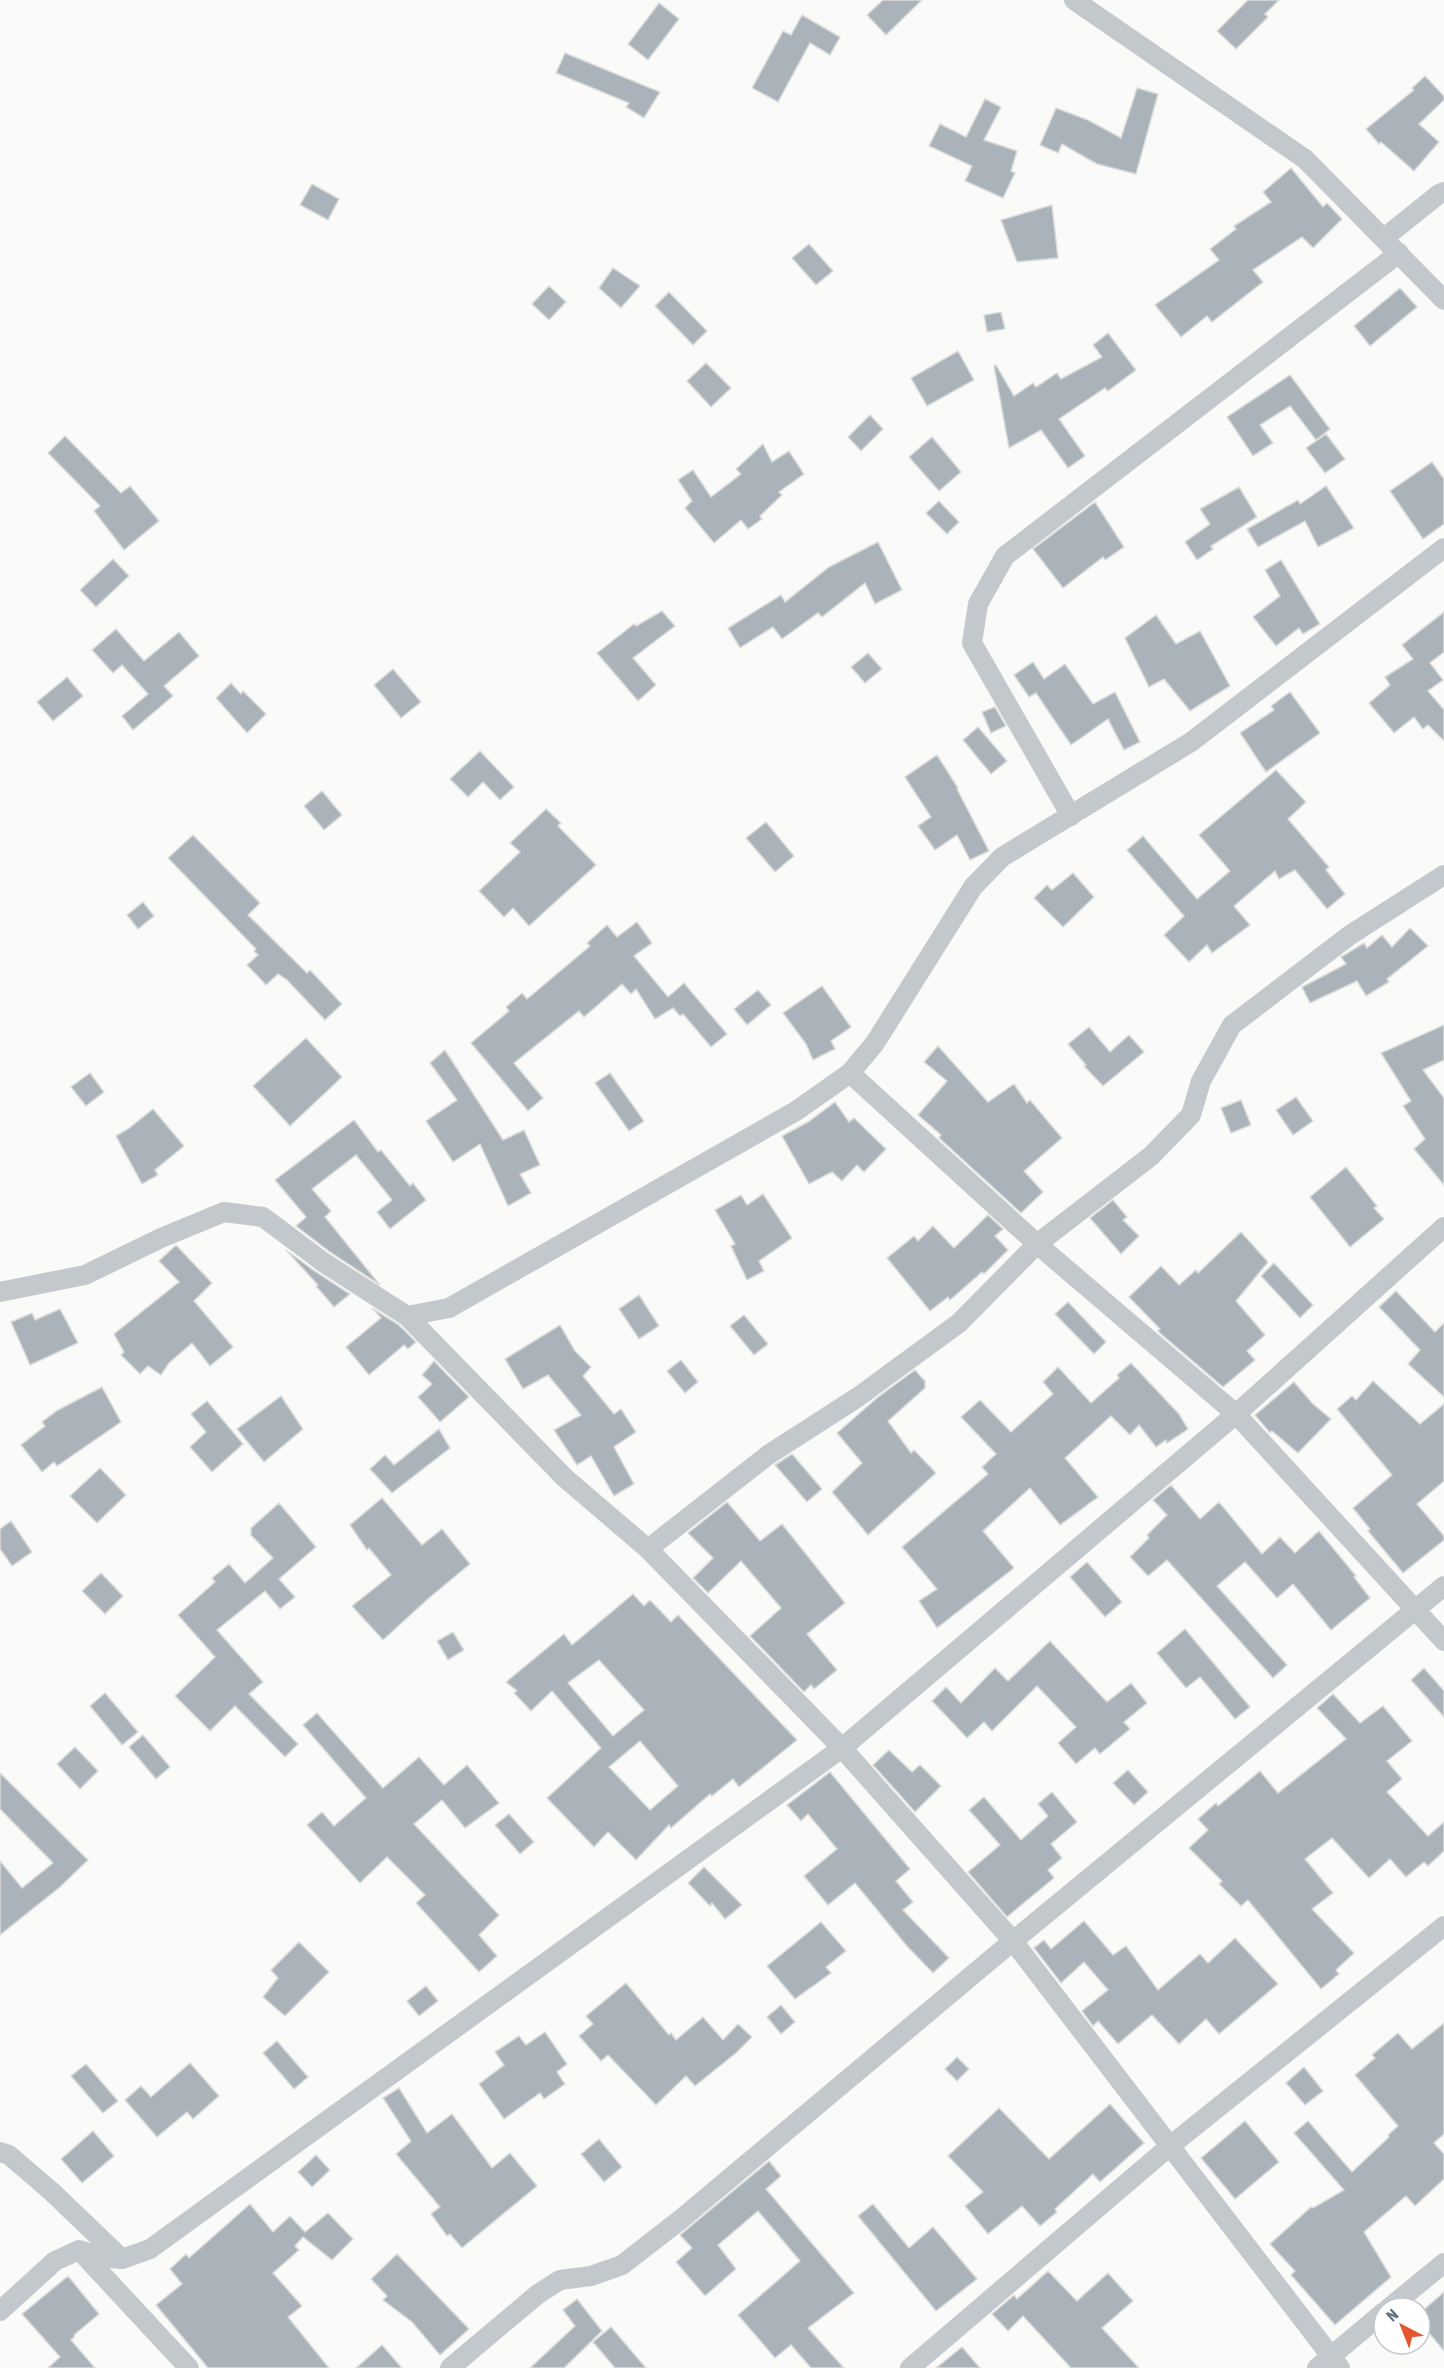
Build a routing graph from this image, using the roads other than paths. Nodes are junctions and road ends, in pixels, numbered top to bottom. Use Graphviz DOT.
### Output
graph roads {
  1 [pos="1074,0"];
  2 [pos="1444,192"];
  3 [pos="1384,238"];
  4 [pos="1399,253"];
  5 [pos="1444,300"];
  6 [pos="1444,548"];
  7 [pos="1071,816"];
  8 [pos="1444,875"];
  9 [pos="850,1072"];
  10 [pos="1444,1227"];
  11 [pos="1037,1244"];
  12 [pos="0,1292"];
  13 [pos="407,1316"];
  14 [pos="1236,1414"];
  15 [pos="648,1549"];
  16 [pos="1444,1586"];
  17 [pos="1417,1609"];
  18 [pos="1444,1641"];
  19 [pos="842,1748"];
  20 [pos="1444,1926"];
  21 [pos="1013,1941"];
  22 [pos="1170,2146"];
  23 [pos="0,2152"];
  24 [pos="80,2250"];
  25 [pos="122,2259"];
  26 [pos="1444,2263"];
  27 [pos="1404,2296"];
  28 [pos="0,2311"];
  29 [pos="1372,2323"];
  30 [pos="1329,2364"];
  31 [pos="189,2368"];
  32 [pos="450,2368"];
  33 [pos="910,2368"];
  1 -- 3 [label="street"];
  2 -- 3 [label="street"];
  3 -- 4 [label="street"];
  4 -- 5 [label="street"];
  4 -- 7 [label="street"];
  6 -- 7 [label="street"];
  7 -- 9 [label="street"];
  8 -- 11 [label="street"];
  9 -- 11 [label="street"];
  9 -- 13 [label="street"];
  10 -- 14 [label="street"];
  11 -- 14 [label="street"];
  11 -- 15 [label="street"];
  12 -- 13 [label="street"];
  13 -- 15 [label="street"];
  14 -- 17 [label="street"];
  14 -- 19 [label="street"];
  15 -- 19 [label="street"];
  16 -- 17 [label="street"];
  17 -- 18 [label="street"];
  17 -- 21 [label="street"];
  19 -- 21 [label="street"];
  19 -- 25 [label="street"];
  20 -- 22 [label="street"];
  21 -- 22 [label="street"];
  21 -- 32 [label="street"];
  22 -- 30 [label="street"];
  22 -- 33 [label="street"];
  23 -- 25 [label="street"];
  24 -- 25 [label="street"];
  24 -- 28 [label="street"];
  24 -- 31 [label="street"];
  26 -- 27 [label="street"];
  29 -- 30 [label="street"];
}
